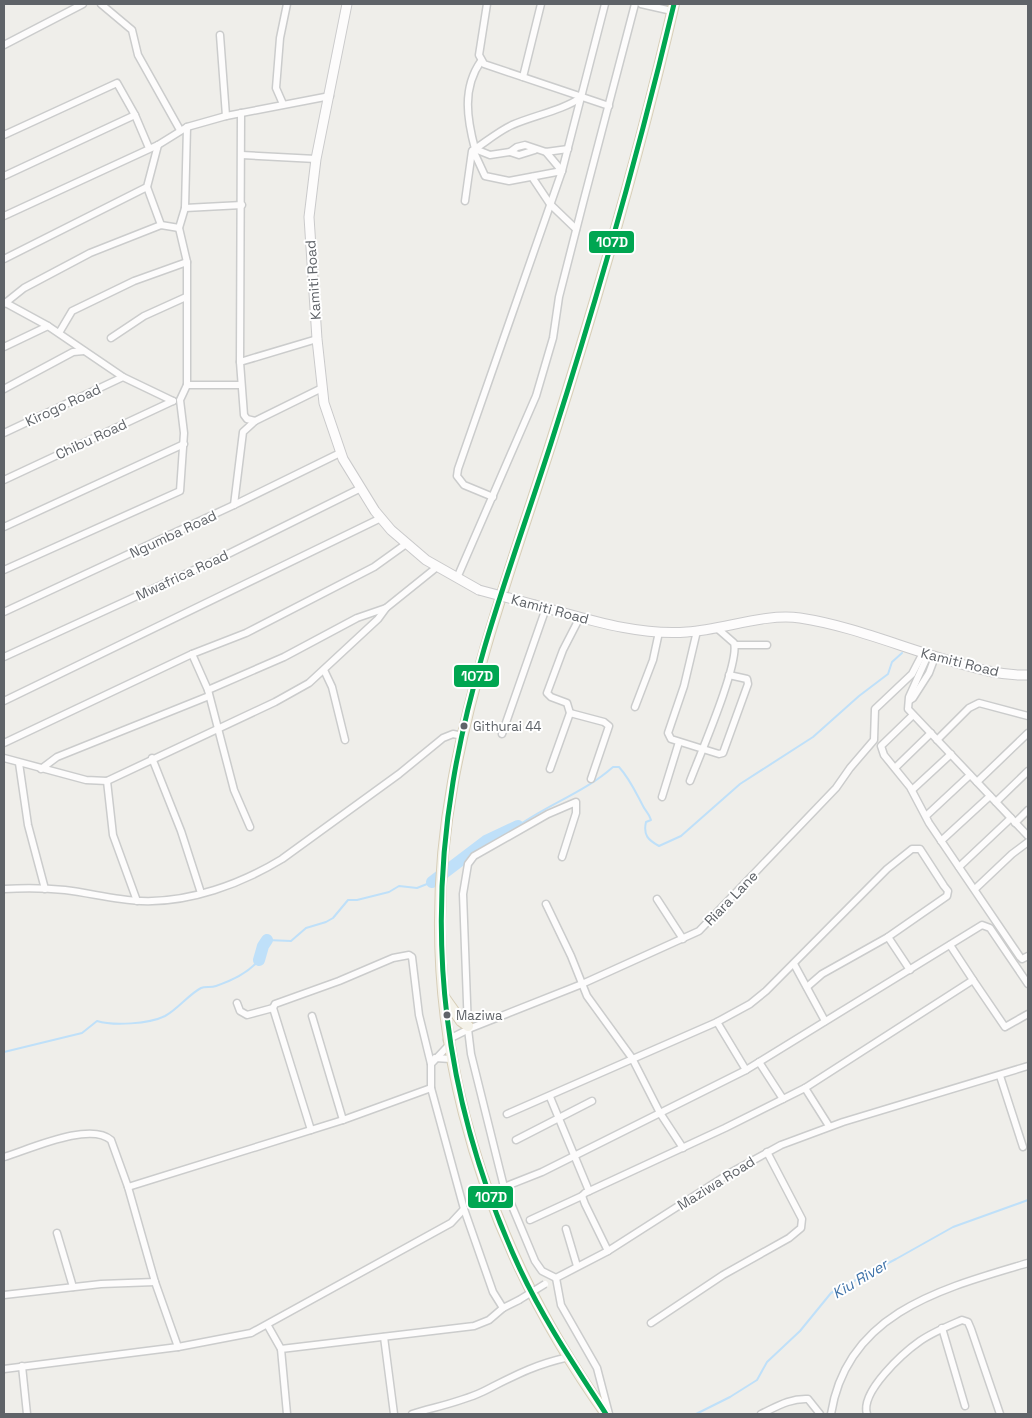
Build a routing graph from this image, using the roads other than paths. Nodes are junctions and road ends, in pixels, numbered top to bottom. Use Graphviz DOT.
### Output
graph roads {
  1 [pos="83,4"];
  2 [pos="101,4"];
  3 [pos="287,4"];
  4 [pos="346,4"];
  5 [pos="487,4"];
  6 [pos="542,4"];
  7 [pos="605,4"];
  8 [pos="635,4"];
  9 [pos="642,4"];
  10 [pos="673,8"];
  11 [pos="220,35"];
  12 [pos="4,45"];
  13 [pos="481,61"];
  14 [pos="523,77"];
  15 [pos="330,96"];
  16 [pos="582,97"];
  17 [pos="283,104"];
  18 [pos="609,106"];
  19 [pos="241,113"];
  20 [pos="135,115"];
  21 [pos="226,116"];
  22 [pos="184,129"];
  23 [pos="4,135"];
  24 [pos="158,145"];
  25 [pos="149,148"];
  26 [pos="474,149"];
  27 [pos="568,149"];
  28 [pos="546,152"];
  29 [pos="242,155"];
  30 [pos="316,159"];
  31 [pos="562,171"];
  32 [pos="4,176"];
  33 [pos="532,177"];
  34 [pos="147,187"];
  35 [pos="465,201"];
  36 [pos="550,204"];
  37 [pos="242,205"];
  38 [pos="185,208"];
  39 [pos="4,216"];
  40 [pos="161,225"];
  41 [pos="179,228"];
  42 [pos="576,229"];
  43 [pos="4,259"];
  44 [pos="187,262"];
  45 [pos="186,297"];
  46 [pos="4,303"];
  47 [pos="48,326"];
  48 [pos="59,333"];
  49 [pos="111,338"];
  50 [pos="317,339"];
  51 [pos="4,347"];
  52 [pos="84,351"];
  53 [pos="240,362"];
  54 [pos="123,377"];
  55 [pos="187,385"];
  56 [pos="241,385"];
  57 [pos="322,388"];
  58 [pos="4,389"];
  59 [pos="176,400"];
  60 [pos="255,420"];
  61 [pos="4,434"];
  62 [pos="184,444"];
  63 [pos="340,453"];
  64 [pos="4,480"];
  65 [pos="359,489"];
  66 [pos="493,497"];
  67 [pos="234,505"];
  68 [pos="381,518"];
  69 [pos="4,527"];
  70 [pos="406,544"];
  71 [pos="437,567"];
  72 [pos="4,570"];
  73 [pos="457,578"];
  74 [pos="386,608"];
  75 [pos="546,608"];
  76 [pos="4,612"];
  77 [pos="580,617"];
  78 [pos="718,629"];
  79 [pos="697,631"];
  80 [pos="659,632"];
  81 [pos="735,645"];
  82 [pos="767,645"];
  83 [pos="192,654"];
  84 [pos="929,655"];
  85 [pos="4,657"];
  86 [pos="324,670"];
  87 [pos="1027,674"];
  88 [pos="729,675"];
  89 [pos="209,693"];
  90 [pos="4,701"];
  91 [pos="635,706"];
  92 [pos="570,713"];
  93 [pos="913,714"];
  94 [pos="1028,716"];
  95 [pos="218,727"];
  96 [pos="931,733"];
  97 [pos="1028,733"];
  98 [pos="502,734"];
  99 [pos="463,736"];
  100 [pos="345,740"];
  101 [pos="937,740"];
  102 [pos="679,742"];
  103 [pos="4,743"];
  104 [pos="703,749"];
  105 [pos="951,754"];
  106 [pos="4,758"];
  107 [pos="152,758"];
  108 [pos="19,762"];
  109 [pos="895,768"];
  110 [pos="41,769"];
  111 [pos="550,769"];
  112 [pos="1028,772"];
  113 [pos="970,775"];
  114 [pos="590,780"];
  115 [pos="107,781"];
  116 [pos="690,781"];
  117 [pos="977,782"];
  118 [pos="912,790"];
  119 [pos="662,796"];
  120 [pos="990,796"];
  121 [pos="996,802"];
  122 [pos="1028,810"];
  123 [pos="926,816"];
  124 [pos="1013,820"];
  125 [pos="250,827"];
  126 [pos="1028,836"];
  127 [pos="941,841"];
  128 [pos="1028,842"];
  129 [pos="562,857"];
  130 [pos="959,867"];
  131 [pos="4,889"];
  132 [pos="45,889"];
  133 [pos="975,889"];
  134 [pos="201,893"];
  135 [pos="657,899"];
  136 [pos="137,900"];
  137 [pos="546,904"];
  138 [pos="888,937"];
  139 [pos="682,939"];
  140 [pos="950,945"];
  141 [pos="1028,956"];
  142 [pos="794,964"];
  143 [pos="910,970"];
  144 [pos="973,980"];
  145 [pos="582,984"];
  146 [pos="1028,984"];
  147 [pos="807,987"];
  148 [pos="444,997"];
  149 [pos="237,1003"];
  150 [pos="273,1008"];
  151 [pos="1028,1014"];
  152 [pos="312,1016"];
  153 [pos="826,1021"];
  154 [pos="717,1022"];
  155 [pos="468,1028"];
  156 [pos="448,1043"];
  157 [pos="632,1058"];
  158 [pos="451,1059"];
  159 [pos="433,1061"];
  160 [pos="759,1062"];
  161 [pos="1028,1066"];
  162 [pos="746,1070"];
  163 [pos="1000,1076"];
  164 [pos="431,1088"];
  165 [pos="805,1088"];
  166 [pos="550,1097"];
  167 [pos="782,1099"];
  168 [pos="592,1101"];
  169 [pos="660,1113"];
  170 [pos="507,1114"];
  171 [pos="558,1118"];
  172 [pos="343,1120"];
  173 [pos="829,1126"];
  174 [pos="311,1130"];
  175 [pos="516,1140"];
  176 [pos="1023,1147"];
  177 [pos="682,1148"];
  178 [pos="767,1152"];
  179 [pos="574,1156"];
  180 [pos="4,1157"];
  181 [pos="128,1187"];
  182 [pos="504,1187"];
  183 [pos="589,1191"];
  184 [pos="582,1196"];
  185 [pos="464,1209"];
  186 [pos="530,1220"];
  187 [pos="566,1229"];
  188 [pos="57,1233"];
  189 [pos="608,1251"];
  190 [pos="1028,1262"];
  191 [pos="578,1266"];
  192 [pos="556,1278"];
  193 [pos="154,1282"];
  194 [pos="73,1287"];
  195 [pos="4,1295"];
  196 [pos="503,1308"];
  197 [pos="651,1323"];
  198 [pos="268,1326"];
  199 [pos="942,1328"];
  200 [pos="384,1337"];
  201 [pos="178,1347"];
  202 [pos="281,1349"];
  203 [pos="568,1357"];
  204 [pos="22,1366"];
  205 [pos="4,1369"];
  206 [pos="966,1406"];
  207 [pos="27,1414"];
  208 [pos="287,1414"];
  209 [pos="394,1414"];
  210 [pos="412,1414"];
  211 [pos="607,1414"];
  212 [pos="761,1414"];
  213 [pos="820,1414"];
  214 [pos="831,1414"];
  215 [pos="867,1414"];
  216 [pos="1000,1414"];
  1 -- 12 [label="street"];
  2 -- 22 [label="street"];
  3 -- 17 [label="street"];
  4 -- 15 [label="main road, Kamiti Road"];
  5 -- 13 [label="street"];
  6 -- 14 [label="street"];
  7 -- 16 [label="street"];
  8 -- 18 [label="street"];
  9 -- 10 [label="street"];
  10 -- 99 [label="main road"];
  11 -- 21 [label="street"];
  13 -- 14 [label="street"];
  13 -- 26 [label="street"];
  14 -- 16 [label="street"];
  15 -- 17 [label="street"];
  15 -- 30 [label="main road, Kamiti Road"];
  16 -- 18 [label="street"];
  16 -- 26 [label="street"];
  16 -- 27 [label="street"];
  17 -- 19 [label="street"];
  18 -- 42 [label="street"];
  19 -- 21 [label="street"];
  19 -- 29 [label="street"];
  20 -- 23 [label="street"];
  20 -- 25 [label="street"];
  20 -- 32 [label="street"];
  21 -- 22 [label="street"];
  22 -- 24 [label="street"];
  22 -- 38 [label="street"];
  24 -- 25 [label="street"];
  24 -- 34 [label="street"];
  25 -- 39 [label="street"];
  26 -- 28 [label="street"];
  26 -- 33 [label="street"];
  26 -- 35 [label="street"];
  27 -- 28 [label="street"];
  27 -- 31 [label="street"];
  28 -- 31 [label="street"];
  29 -- 30 [label="street"];
  29 -- 37 [label="street"];
  30 -- 50 [label="main road, Kamiti Road"];
  31 -- 33 [label="street"];
  31 -- 36 [label="street"];
  33 -- 36 [label="street"];
  34 -- 40 [label="street"];
  34 -- 43 [label="street"];
  36 -- 42 [label="street"];
  36 -- 66 [label="street"];
  37 -- 38 [label="street"];
  37 -- 53 [label="street"];
  38 -- 41 [label="street"];
  40 -- 41 [label="street"];
  40 -- 46 [label="street"];
  41 -- 44 [label="street"];
  42 -- 66 [label="street"];
  44 -- 45 [label="street"];
  44 -- 48 [label="street"];
  45 -- 49 [label="street"];
  45 -- 55 [label="street"];
  46 -- 47 [label="street"];
  47 -- 48 [label="street"];
  47 -- 51 [label="street"];
  48 -- 52 [label="street"];
  50 -- 53 [label="street"];
  50 -- 57 [label="main road, Kamiti Road"];
  52 -- 54 [label="street"];
  52 -- 58 [label="street"];
  53 -- 56 [label="street"];
  54 -- 59 [label="street"];
  54 -- 61 [label="street, Kirogo Road"];
  55 -- 56 [label="street"];
  55 -- 59 [label="street"];
  56 -- 60 [label="street"];
  57 -- 60 [label="street"];
  57 -- 63 [label="main road, Kamiti Road"];
  59 -- 62 [label="street"];
  59 -- 64 [label="street, Chibu Road"];
  60 -- 67 [label="street"];
  62 -- 69 [label="street"];
  62 -- 72 [label="street"];
  63 -- 65 [label="main road, Kamiti Road"];
  63 -- 67 [label="street, Ngumba Road"];
  65 -- 68 [label="main road, Kamiti Road"];
  65 -- 85 [label="street, Mwafrica Road"];
  66 -- 73 [label="street"];
  67 -- 76 [label="street, Ngumba Road"];
  68 -- 70 [label="main road, Kamiti Road"];
  68 -- 90 [label="street"];
  70 -- 71 [label="main road, Kamiti Road"];
  70 -- 83 [label="street"];
  71 -- 73 [label="main road, Kamiti Road"];
  71 -- 74 [label="street"];
  73 -- 75 [label="main road, Kamiti Road, bridge"];
  74 -- 86 [label="street"];
  74 -- 89 [label="street"];
  75 -- 77 [label="main road, Kamiti Road"];
  75 -- 98 [label="street"];
  77 -- 80 [label="main road, Kamiti Road"];
  77 -- 92 [label="street"];
  78 -- 79 [label="main road, Kamiti Road"];
  78 -- 81 [label="street"];
  78 -- 84 [label="main road, Kamiti Road"];
  79 -- 80 [label="main road, Kamiti Road"];
  79 -- 102 [label="street"];
  80 -- 91 [label="street"];
  81 -- 82 [label="street"];
  81 -- 88 [label="street"];
  83 -- 89 [label="street"];
  83 -- 103 [label="street"];
  84 -- 87 [label="main road, Kamiti Road"];
  84 -- 93 [label="street"];
  84 -- 139 [label="street, Riara Lane"];
  86 -- 95 [label="street"];
  86 -- 100 [label="street"];
  88 -- 104 [label="street"];
  88 -- 104 [label="street"];
  89 -- 95 [label="street"];
  89 -- 110 [label="street"];
  92 -- 111 [label="street"];
  92 -- 114 [label="street"];
  93 -- 96 [label="street"];
  93 -- 109 [label="street"];
  94 -- 101 [label="street"];
  95 -- 107 [label="street"];
  95 -- 125 [label="street"];
  96 -- 101 [label="street"];
  96 -- 109 [label="street"];
  97 -- 117 [label="street"];
  99 -- 134 [label="street"];
  99 -- 148 [label="main road"];
  101 -- 105 [label="street"];
  102 -- 104 [label="street"];
  102 -- 119 [label="street"];
  104 -- 116 [label="street"];
  105 -- 113 [label="street"];
  105 -- 118 [label="street"];
  106 -- 108 [label="street"];
  107 -- 115 [label="street"];
  107 -- 134 [label="street"];
  108 -- 110 [label="street"];
  108 -- 132 [label="street"];
  109 -- 118 [label="street"];
  110 -- 115 [label="street"];
  112 -- 121 [label="street"];
  113 -- 117 [label="street"];
  113 -- 123 [label="street"];
  115 -- 136 [label="street"];
  117 -- 120 [label="street"];
  118 -- 123 [label="street"];
  120 -- 121 [label="street"];
  120 -- 127 [label="street"];
  121 -- 124 [label="street"];
  122 -- 124 [label="street"];
  123 -- 127 [label="street"];
  124 -- 126 [label="street"];
  124 -- 130 [label="street"];
  127 -- 130 [label="street"];
  128 -- 133 [label="street"];
  129 -- 155 [label="street"];
  130 -- 133 [label="street"];
  131 -- 132 [label="street"];
  132 -- 136 [label="street"];
  133 -- 141 [label="street"];
  134 -- 136 [label="street"];
  135 -- 139 [label="street"];
  137 -- 145 [label="street"];
  138 -- 142 [label="street"];
  138 -- 143 [label="street"];
  138 -- 147 [label="street"];
  139 -- 145 [label="street, Riara Lane"];
  140 -- 143 [label="street"];
  140 -- 144 [label="street"];
  140 -- 146 [label="street"];
  142 -- 147 [label="street"];
  142 -- 154 [label="street"];
  143 -- 153 [label="street"];
  144 -- 151 [label="street"];
  144 -- 165 [label="street"];
  145 -- 155 [label="street, Riara Lane"];
  145 -- 157 [label="street"];
  147 -- 153 [label="street"];
  148 -- 155 [label="main road"];
  148 -- 156 [label="main road"];
  149 -- 150 [label="street"];
  150 -- 159 [label="street"];
  150 -- 174 [label="street"];
  152 -- 172 [label="street"];
  153 -- 160 [label="street"];
  154 -- 157 [label="street"];
  154 -- 162 [label="street"];
  155 -- 156 [label="street, Riara Lane"];
  155 -- 182 [label="street"];
  156 -- 158 [label="main road"];
  156 -- 159 [label="street, Riara Lane"];
  157 -- 166 [label="street"];
  157 -- 169 [label="street"];
  158 -- 159 [label="street"];
  158 -- 203 [label="main road"];
  159 -- 164 [label="street"];
  160 -- 162 [label="street"];
  160 -- 167 [label="street"];
  161 -- 163 [label="street, Maziwa Road"];
  162 -- 169 [label="street"];
  163 -- 173 [label="street, Maziwa Road"];
  163 -- 176 [label="street"];
  164 -- 172 [label="street"];
  164 -- 185 [label="street"];
  165 -- 167 [label="street"];
  165 -- 173 [label="street"];
  166 -- 170 [label="street"];
  166 -- 171 [label="street"];
  167 -- 177 [label="street"];
  168 -- 171 [label="street"];
  169 -- 177 [label="street"];
  169 -- 179 [label="street"];
  171 -- 175 [label="street"];
  171 -- 179 [label="street"];
  172 -- 174 [label="street"];
  173 -- 178 [label="street, Maziwa Road"];
  174 -- 181 [label="street"];
  177 -- 183 [label="street"];
  178 -- 189 [label="street, Maziwa Road"];
  178 -- 197 [label="street"];
  179 -- 182 [label="street"];
  179 -- 183 [label="street"];
  180 -- 181 [label="street"];
  181 -- 193 [label="street"];
  182 -- 192 [label="street"];
  183 -- 184 [label="street"];
  184 -- 186 [label="street"];
  184 -- 189 [label="street"];
  185 -- 196 [label="street"];
  185 -- 198 [label="street"];
  187 -- 191 [label="street"];
  188 -- 194 [label="street"];
  189 -- 191 [label="street, Maziwa Road"];
  190 -- 214 [label="street"];
  191 -- 192 [label="street, Maziwa Road"];
  192 -- 196 [label="street, Maziwa Road, bridge"];
  192 -- 211 [label="street"];
  193 -- 194 [label="street"];
  193 -- 201 [label="street"];
  194 -- 195 [label="street"];
  196 -- 200 [label="street, Maziwa Road"];
  198 -- 201 [label="street"];
  198 -- 202 [label="street"];
  199 -- 206 [label="street"];
  199 -- 215 [label="street"];
  199 -- 216 [label="street"];
  200 -- 202 [label="street, Maziwa Road"];
  200 -- 209 [label="street"];
  201 -- 204 [label="street"];
  202 -- 208 [label="street"];
  203 -- 210 [label="street"];
  203 -- 211 [label="main road"];
  204 -- 205 [label="street"];
  204 -- 207 [label="street"];
  212 -- 213 [label="street"];
}
